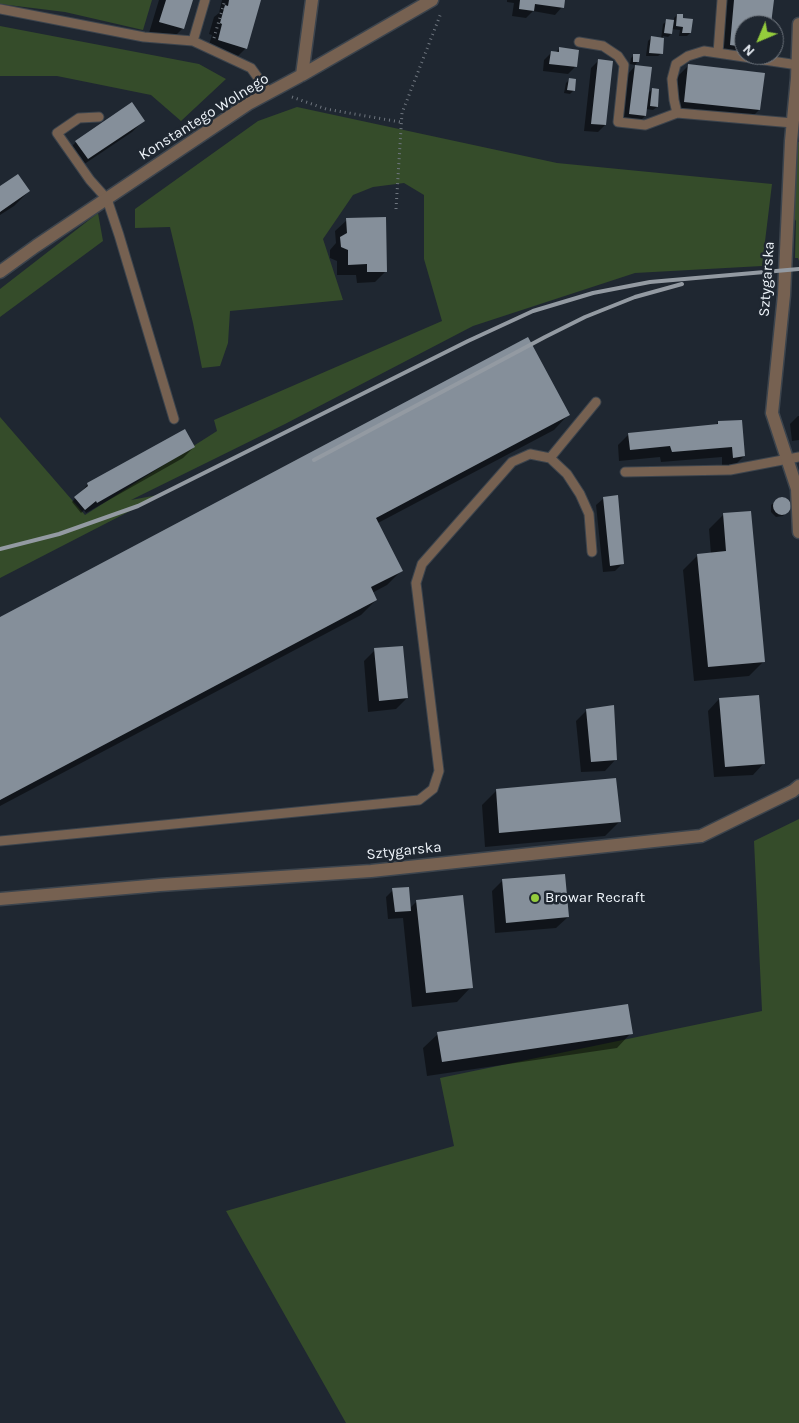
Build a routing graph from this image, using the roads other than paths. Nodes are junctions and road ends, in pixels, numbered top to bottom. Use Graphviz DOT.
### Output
graph roads {
  1 [pos="205,0"];
  2 [pos="312,0"];
  3 [pos="722,0"];
  4 [pos="437,3"];
  5 [pos="0,9"];
  6 [pos="799,24"];
  7 [pos="193,41"];
  8 [pos="580,42"];
  9 [pos="718,53"];
  10 [pos="798,65"];
  11 [pos="302,75"];
  12 [pos="269,93"];
  13 [pos="677,113"];
  14 [pos="99,117"];
  15 [pos="793,123"];
  16 [pos="107,198"];
  17 [pos="0,272"];
  18 [pos="596,402"];
  19 [pos="174,419"];
  20 [pos="550,458"];
  21 [pos="793,458"];
  22 [pos="625,472"];
  23 [pos="799,532"];
  24 [pos="592,552"];
  25 [pos="799,786"];
  26 [pos="0,840"];
  27 [pos="0,899"];
  1 -- 7 [label="lane"];
  2 -- 11 [label="street"];
  3 -- 9 [label="lane"];
  4 -- 11 [label="street, Konstantego Wolnego"];
  5 -- 7 [label="lane"];
  6 -- 10 [label="street, Sztygarska"];
  7 -- 12 [label="lane"];
  8 -- 13 [label="lane"];
  9 -- 10 [label="lane"];
  9 -- 13 [label="lane"];
  10 -- 15 [label="street, Sztygarska"];
  11 -- 12 [label="street, Konstantego Wolnego"];
  12 -- 16 [label="street, Konstantego Wolnego"];
  13 -- 15 [label="lane"];
  14 -- 16 [label="lane"];
  15 -- 21 [label="street, Sztygarska"];
  16 -- 17 [label="street, Konstantego Wolnego"];
  16 -- 19 [label="lane"];
  18 -- 20 [label="lane"];
  20 -- 24 [label="lane"];
  20 -- 26 [label="lane"];
  21 -- 22 [label="lane"];
  21 -- 23 [label="street, Sztygarska"];
  25 -- 27 [label="street, Sztygarska"];
}
